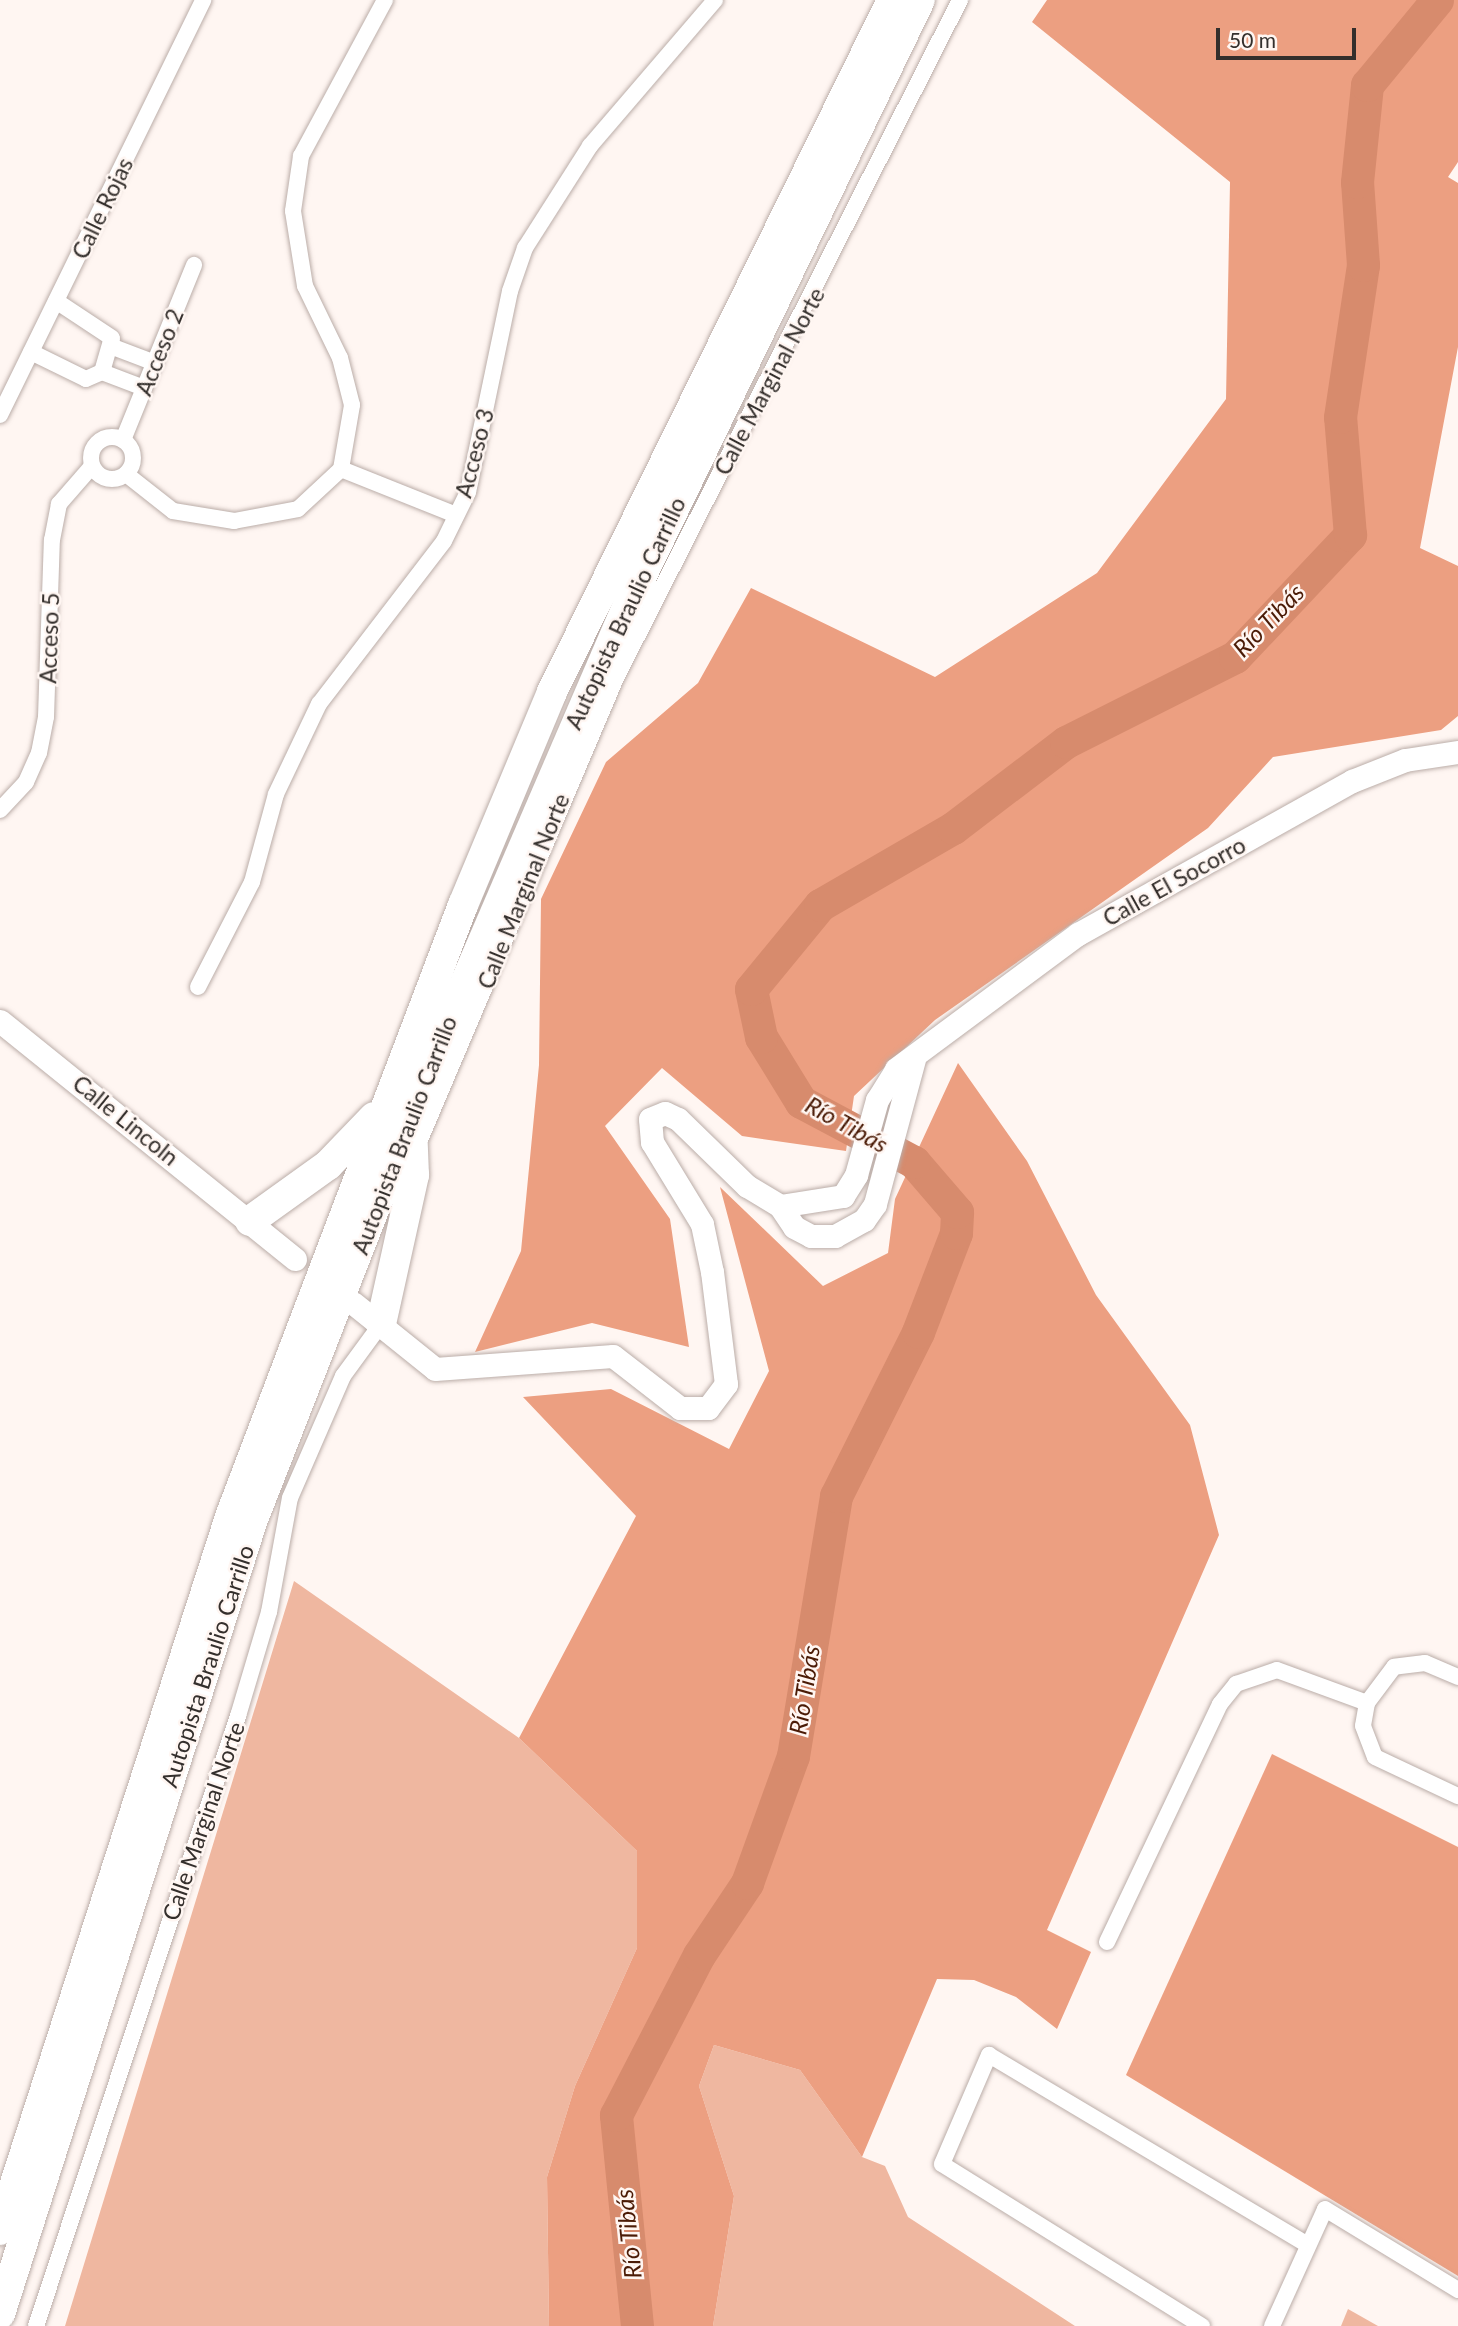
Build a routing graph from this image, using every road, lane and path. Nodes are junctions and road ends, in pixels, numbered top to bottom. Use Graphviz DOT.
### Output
graph roads {
  1 [pos="203,0"];
  2 [pos="385,0"];
  3 [pos="715,0"];
  4 [pos="892,0"];
  5 [pos="920,0"];
  6 [pos="960,0"];
  7 [pos="194,265"];
  8 [pos="56,301"];
  9 [pos="113,347"];
  10 [pos="31,352"];
  11 [pos="155,363"];
  12 [pos="102,372"];
  13 [pos="144,388"];
  14 [pos="2,407"];
  15 [pos="123,440"];
  16 [pos="92,466"];
  17 [pos="341,469"];
  18 [pos="126,474"];
  19 [pos="456,515"];
  20 [pos="1458,752"];
  21 [pos="0,810"];
  22 [pos="198,987"];
  23 [pos="0,1021"];
  24 [pos="914,1059"];
  25 [pos="384,1106"];
  26 [pos="411,1118"];
  27 [pos="416,1150"];
  28 [pos="780,1206"];
  29 [pos="250,1221"];
  30 [pos="295,1259"];
  31 [pos="353,1303"];
  32 [pos="381,1324"];
  33 [pos="1458,1677"];
  34 [pos="1367,1703"];
  35 [pos="1458,1796"];
  36 [pos="1107,1942"];
  37 [pos="0,2230"];
  38 [pos="1308,2245"];
  39 [pos="1458,2290"];
  40 [pos="0,2314"];
  41 [pos="36,2326"];
  42 [pos="1202,2326"];
  43 [pos="1272,2326"];
  1 -- 8 [label="street, Calle Rojas"];
  2 -- 17 [label="street"];
  3 -- 19 [label="street, Acceso 3"];
  4 -- 25 [label="highway, Autopista Braulio Carrillo"];
  5 -- 26 [label="highway, Autopista Braulio Carrillo"];
  6 -- 27 [label="street, Calle Marginal Norte"];
  7 -- 11 [label="street, Acceso 2"];
  8 -- 9 [label="street"];
  8 -- 10 [label="street, Calle Rojas"];
  9 -- 11 [label="street"];
  9 -- 12 [label="street"];
  10 -- 12 [label="street"];
  10 -- 14 [label="street, Calle Rojas"];
  11 -- 13 [label="street, Acceso 2"];
  12 -- 13 [label="street"];
  13 -- 15 [label="street, Acceso 2"];
  15 -- 16 [label="street"];
  15 -- 18 [label="street"];
  16 -- 18 [label="street"];
  16 -- 21 [label="street, Acceso 5"];
  17 -- 18 [label="street"];
  17 -- 19 [label="street"];
  19 -- 22 [label="street, Acceso 3"];
  20 -- 24 [label="street, Calle El Socorro"];
  23 -- 29 [label="street, Calle Lincoln"];
  24 -- 28 [label="street, Calle El Socorro"];
  24 -- 28 [label="street"];
  25 -- 26 [label="highway"];
  25 -- 29 [label="highway"];
  25 -- 37 [label="highway, Autopista Braulio Carrillo"];
  26 -- 27 [label="highway"];
  26 -- 40 [label="highway, Autopista Braulio Carrillo"];
  27 -- 32 [label="highway"];
  28 -- 32 [label="street"];
  29 -- 30 [label="street"];
  31 -- 32 [label="street"];
  32 -- 41 [label="street, Calle Marginal Norte"];
  33 -- 34 [label="street"];
  34 -- 35 [label="street"];
  34 -- 36 [label="street"];
  38 -- 39 [label="street"];
  38 -- 42 [label="street"];
  38 -- 43 [label="street"];
}
